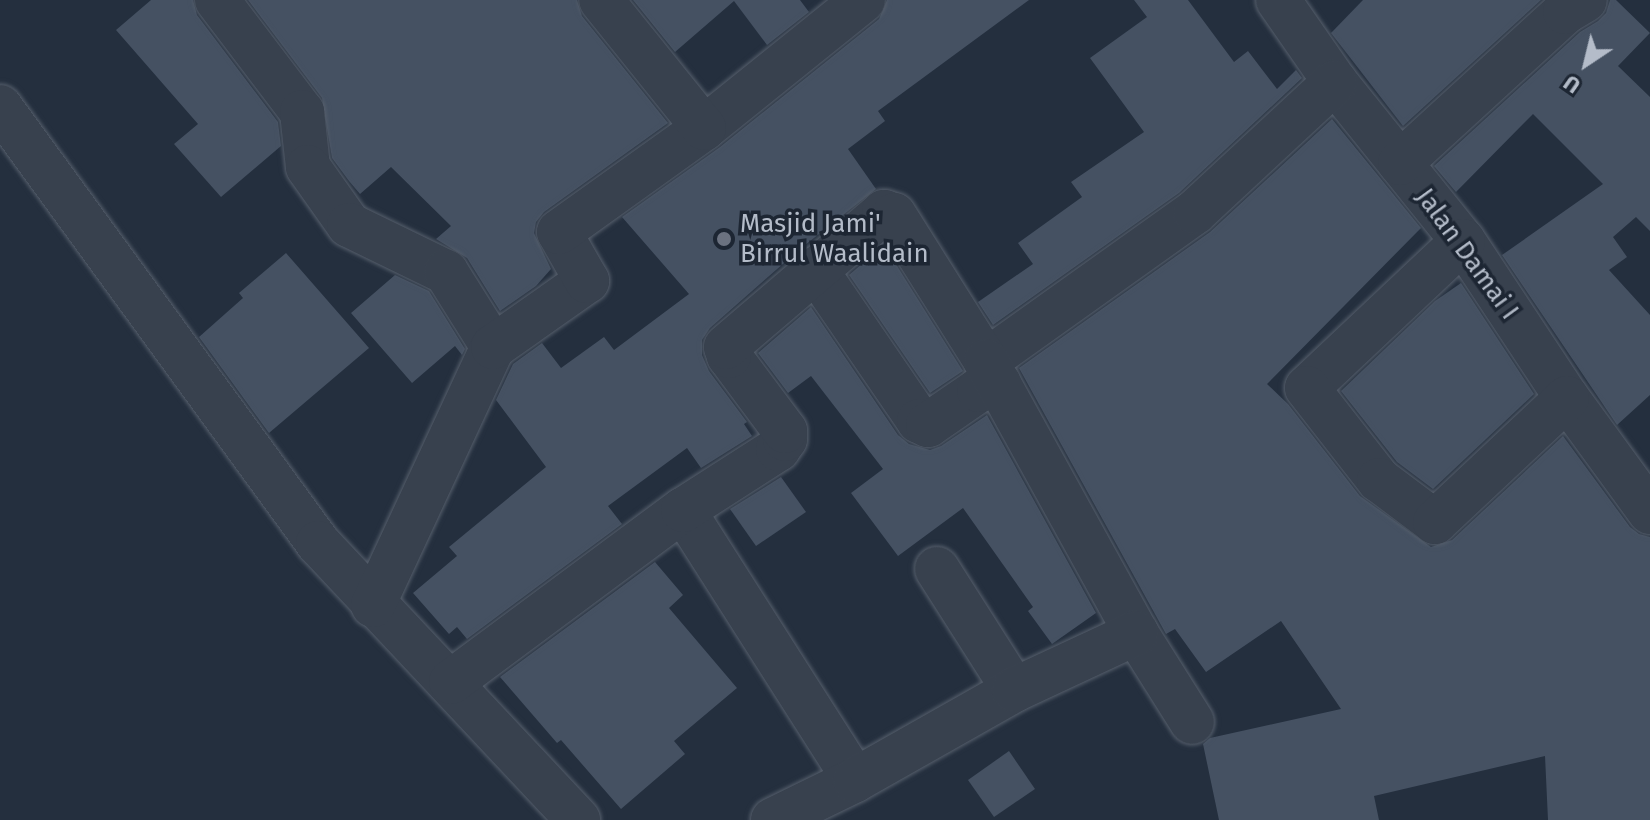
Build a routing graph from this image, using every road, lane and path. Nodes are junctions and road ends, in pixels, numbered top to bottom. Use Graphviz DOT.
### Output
graph roads {
  1 [pos="217,0"];
  2 [pos="601,0"];
  3 [pos="863,0"];
  4 [pos="1278,0"];
  5 [pos="1585,0"];
  6 [pos="1335,82"];
  7 [pos="0,107"];
  8 [pos="704,128"];
  9 [pos="1400,163"];
  10 [pos="1463,241"];
  11 [pos="815,269"];
  12 [pos="493,347"];
  13 [pos="992,373"];
  14 [pos="1567,398"];
  15 [pos="683,510"];
  16 [pos="1650,512"];
  17 [pos="937,569"];
  18 [pos="373,605"];
  19 [pos="1136,633"];
  20 [pos="451,682"];
  21 [pos="1014,690"];
  22 [pos="1192,722"];
  23 [pos="855,780"];
  24 [pos="578,820"];
  25 [pos="773,820"];
  1 -- 12 [label="street"];
  2 -- 8 [label="street"];
  3 -- 8 [label="street"];
  4 -- 6 [label="street, Jalan Damai I"];
  5 -- 9 [label="street"];
  6 -- 9 [label="street, Jalan Damai I"];
  6 -- 13 [label="street"];
  7 -- 18 [label="street"];
  8 -- 12 [label="street"];
  9 -- 10 [label="street, Jalan Damai I"];
  10 -- 14 [label="street, Jalan Damai I"];
  10 -- 14 [label="street"];
  11 -- 13 [label="street"];
  11 -- 13 [label="street"];
  11 -- 15 [label="street"];
  12 -- 18 [label="street"];
  13 -- 19 [label="street"];
  14 -- 16 [label="street, Jalan Damai I"];
  15 -- 20 [label="street"];
  15 -- 23 [label="street"];
  17 -- 21 [label="street"];
  18 -- 20 [label="street"];
  19 -- 21 [label="street"];
  19 -- 22 [label="street"];
  20 -- 24 [label="street"];
  21 -- 23 [label="street"];
  23 -- 25 [label="street"];
}
